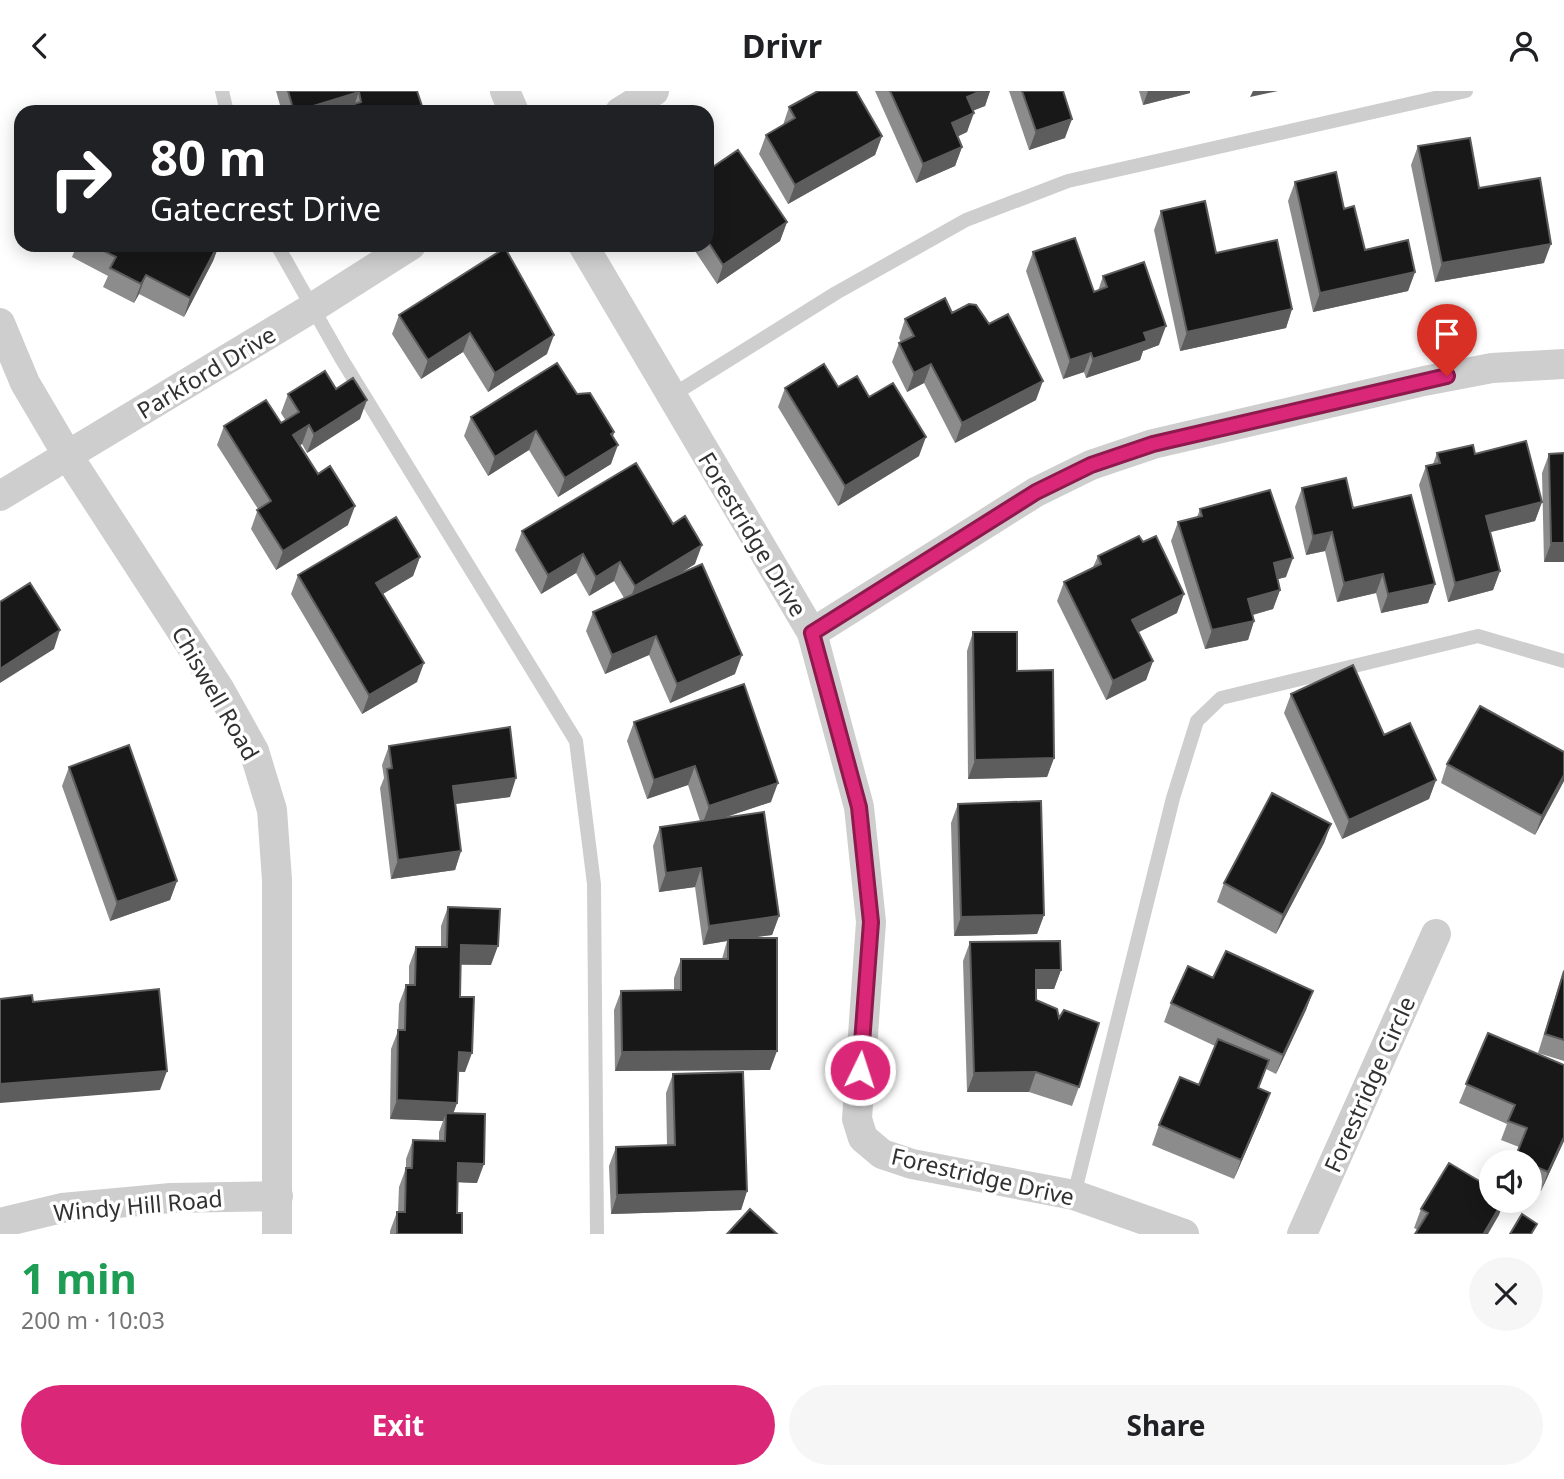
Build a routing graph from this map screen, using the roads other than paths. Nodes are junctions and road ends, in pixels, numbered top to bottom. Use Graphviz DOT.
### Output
graph roads {
  1 [pos="654,91"];
  2 [pos="1466,91"];
  3 [pos="631,105"];
  4 [pos="281,252"];
  5 [pos="400,252"];
  6 [pos="587,252"];
  7 [pos="312,308"];
  8 [pos="0,323"];
  9 [pos="1564,364"];
  10 [pos="671,396"];
  11 [pos="68,456"];
  12 [pos="0,496"];
  13 [pos="812,633"];
  14 [pos="1564,661"];
  15 [pos="1436,935"];
  16 [pos="1074,1195"];
  17 [pos="278,1196"];
  18 [pos="0,1223"];
  19 [pos="277,1234"];
  20 [pos="597,1234"];
  21 [pos="1184,1234"];
  22 [pos="1302,1234"];
  1 -- 3 [label="street"];
  2 -- 10 [label="lane"];
  4 -- 7 [label="lane"];
  5 -- 7 [label="street, Parkford Drive"];
  6 -- 10 [label="street, Forestridge Drive"];
  7 -- 11 [label="street, Parkford Drive"];
  7 -- 20 [label="lane"];
  8 -- 11 [label="street, Chiswell Road"];
  9 -- 13 [label="street"];
  10 -- 13 [label="street, Forestridge Drive"];
  11 -- 12 [label="street, Parkford Drive"];
  11 -- 17 [label="street, Chiswell Road"];
  13 -- 16 [label="street, Forestridge Drive"];
  14 -- 16 [label="lane"];
  15 -- 22 [label="street, Forestridge Circle"];
  16 -- 21 [label="street, Forestridge Drive"];
  17 -- 18 [label="street, Windy Hill Road"];
  17 -- 19 [label="street, Chiswell Road"];
}
